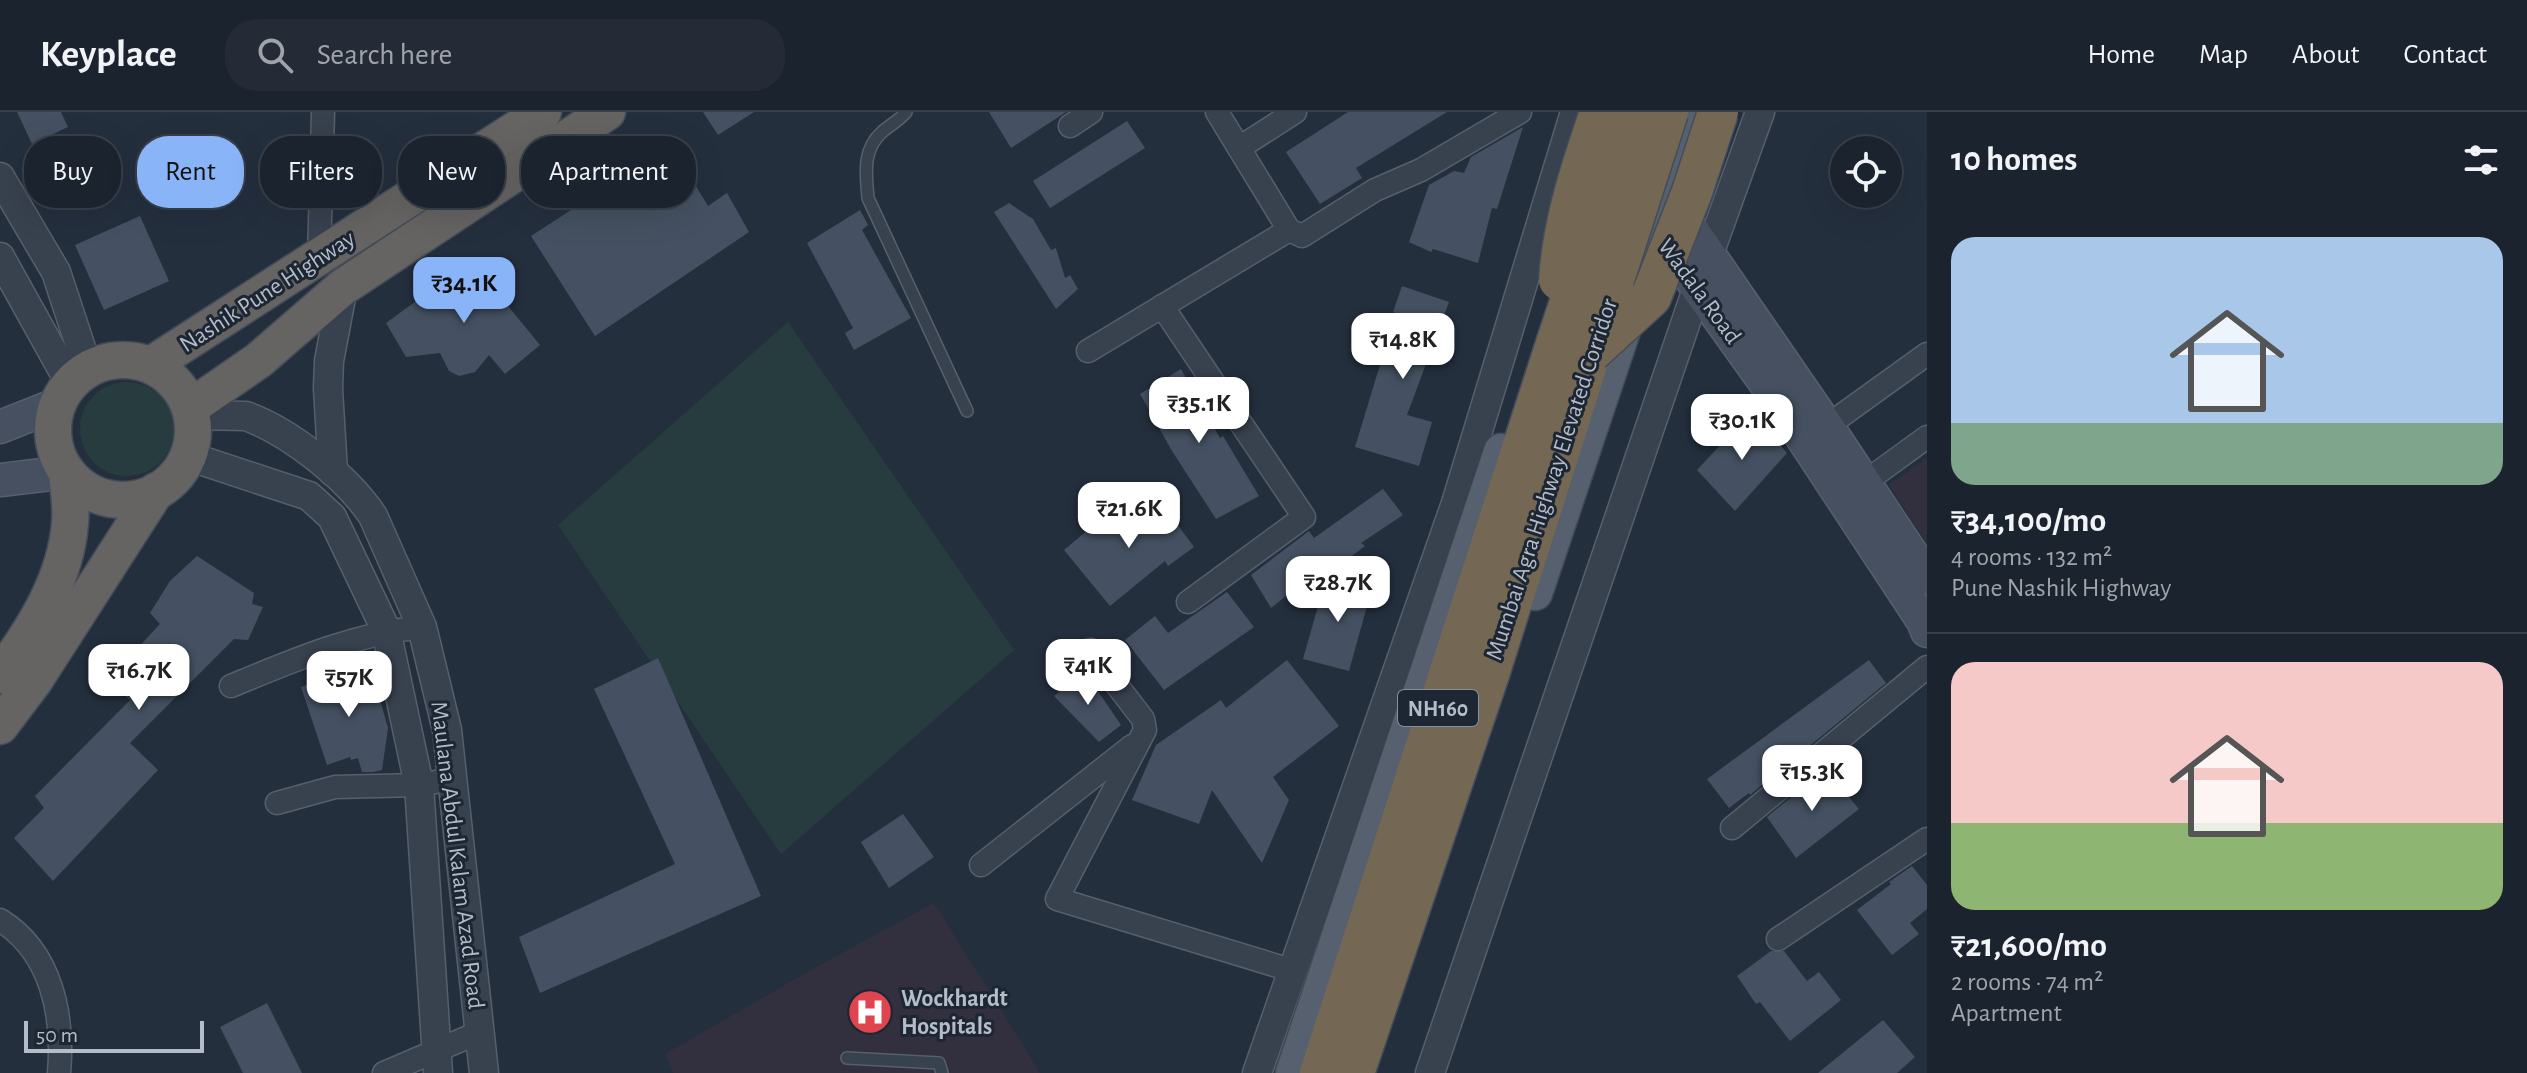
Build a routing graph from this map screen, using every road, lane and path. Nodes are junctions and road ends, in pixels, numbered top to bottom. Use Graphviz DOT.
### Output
graph roads {
  1 [pos="323,112"];
  2 [pos="543,112"];
  3 [pos="607,112"];
  4 [pos="906,112"];
  5 [pos="1091,112"];
  6 [pos="1217,112"];
  7 [pos="1295,112"];
  8 [pos="1520,112"];
  9 [pos="1576,112"];
  10 [pos="1668,112"];
  11 [pos="1697,112"];
  12 [pos="1718,112"];
  13 [pos="1760,112"];
  14 [pos="1611,120"];
  15 [pos="1070,126"];
  16 [pos="1239,148"];
  17 [pos="0,177"];
  18 [pos="1668,196"];
  19 [pos="1289,230"];
  20 [pos="1657,231"];
  21 [pos="1709,254"];
  22 [pos="0,257"];
  23 [pos="319,258"];
  24 [pos="343,287"];
  25 [pos="1698,288"];
  26 [pos="1162,306"];
  27 [pos="1574,348"];
  28 [pos="1088,351"];
  29 [pos="1927,354"];
  30 [pos="151,365"];
  31 [pos="72,385"];
  32 [pos="192,411"];
  33 [pos="967,411"];
  34 [pos="1827,426"];
  35 [pos="0,427"];
  36 [pos="1927,437"];
  37 [pos="188,456"];
  38 [pos="67,472"];
  39 [pos="333,472"];
  40 [pos="0,480"];
  41 [pos="1865,482"];
  42 [pos="156,491"];
  43 [pos="1927,577"];
  44 [pos="1188,602"];
  45 [pos="422,627"];
  46 [pos="386,630"];
  47 [pos="1927,631"];
  48 [pos="1090,650"];
  49 [pos="1927,667"];
  50 [pos="0,675"];
  51 [pos="231,686"];
  52 [pos="0,726"];
  53 [pos="1139,741"];
  54 [pos="452,779"];
  55 [pos="419,785"];
  56 [pos="277,803"];
  57 [pos="1732,828"];
  58 [pos="1927,839"];
  59 [pos="981,865"];
  60 [pos="0,920"];
  61 [pos="1778,939"];
  62 [pos="1294,971"];
  63 [pos="480,1032"];
  64 [pos="847,1058"];
  65 [pos="437,1063"];
  66 [pos="59,1073"];
  67 [pos="384,1073"];
  68 [pos="484,1073"];
  69 [pos="942,1073"];
  70 [pos="1257,1073"];
  71 [pos="1293,1073"];
  72 [pos="1320,1073"];
  73 [pos="1354,1073"];
  74 [pos="1373,1073"];
  75 [pos="1430,1073"];
  1 -- 23 [label="street"];
  2 -- 23 [label="highway, Nashik Pune Highway"];
  3 -- 24 [label="highway"];
  4 -- 33 [label="lane"];
  5 -- 15 [label="street"];
  6 -- 16 [label="street"];
  7 -- 16 [label="street"];
  8 -- 19 [label="street"];
  9 -- 14 [label="main road, Wadala Road"];
  9 -- 62 [label="street"];
  10 -- 27 [label="highway, Mumbai Agra Highway Elevated Corridor, bridge"];
  11 -- 18 [label="main road"];
  12 -- 27 [label="highway, bridge"];
  13 -- 21 [label="street"];
  14 -- 18 [label="main road, Wadala Road"];
  14 -- 20 [label="main road, Wadala Road"];
  14 -- 27 [label="highway, bridge"];
  14 -- 71 [label="main road"];
  16 -- 19 [label="street"];
  17 -- 31 [label="street"];
  18 -- 20 [label="main road"];
  18 -- 21 [label="main road, Wadala Road"];
  19 -- 26 [label="street"];
  20 -- 25 [label="main road, Wadala Road"];
  20 -- 74 [label="main road"];
  21 -- 25 [label="street"];
  21 -- 34 [label="main road, Wadala Road"];
  22 -- 31 [label="street"];
  23 -- 30 [label="highway, Nashik Pune Highway"];
  24 -- 32 [label="highway"];
  24 -- 39 [label="street"];
  25 -- 47 [label="main road, Wadala Road"];
  25 -- 75 [label="street"];
  26 -- 28 [label="street"];
  26 -- 44 [label="street"];
  27 -- 72 [label="highway, Mumbai Agra Highway Elevated Corridor / NH160"];
  27 -- 73 [label="highway, Mumbai Agra Highway Elevated Corridor / NH160"];
  29 -- 34 [label="street"];
  30 -- 31 [label="highway"];
  30 -- 32 [label="highway"];
  31 -- 35 [label="main road"];
  31 -- 38 [label="highway"];
  32 -- 37 [label="highway"];
  32 -- 39 [label="street, Maulana Abdul Kalam Azad Road"];
  34 -- 41 [label="main road, Wadala Road"];
  36 -- 41 [label="street"];
  37 -- 42 [label="highway"];
  37 -- 46 [label="street"];
  38 -- 40 [label="main road"];
  38 -- 42 [label="highway"];
  38 -- 50 [label="highway"];
  39 -- 45 [label="street, Maulana Abdul Kalam Azad Road"];
  41 -- 43 [label="main road, Wadala Road"];
  42 -- 52 [label="highway"];
  45 -- 46 [label="street"];
  45 -- 54 [label="street, Maulana Abdul Kalam Azad Road"];
  46 -- 51 [label="street"];
  46 -- 55 [label="street"];
  48 -- 53 [label="street"];
  49 -- 57 [label="street"];
  53 -- 59 [label="street"];
  53 -- 62 [label="street"];
  54 -- 55 [label="street"];
  54 -- 63 [label="street, Maulana Abdul Kalam Azad Road"];
  55 -- 56 [label="street"];
  55 -- 65 [label="street"];
  58 -- 61 [label="street"];
  60 -- 66 [label="street"];
  62 -- 70 [label="street"];
  63 -- 65 [label="street"];
  63 -- 68 [label="street, Maulana Abdul Kalam Azad Road"];
  64 -- 69 [label="lane"];
  65 -- 67 [label="street"];
}
